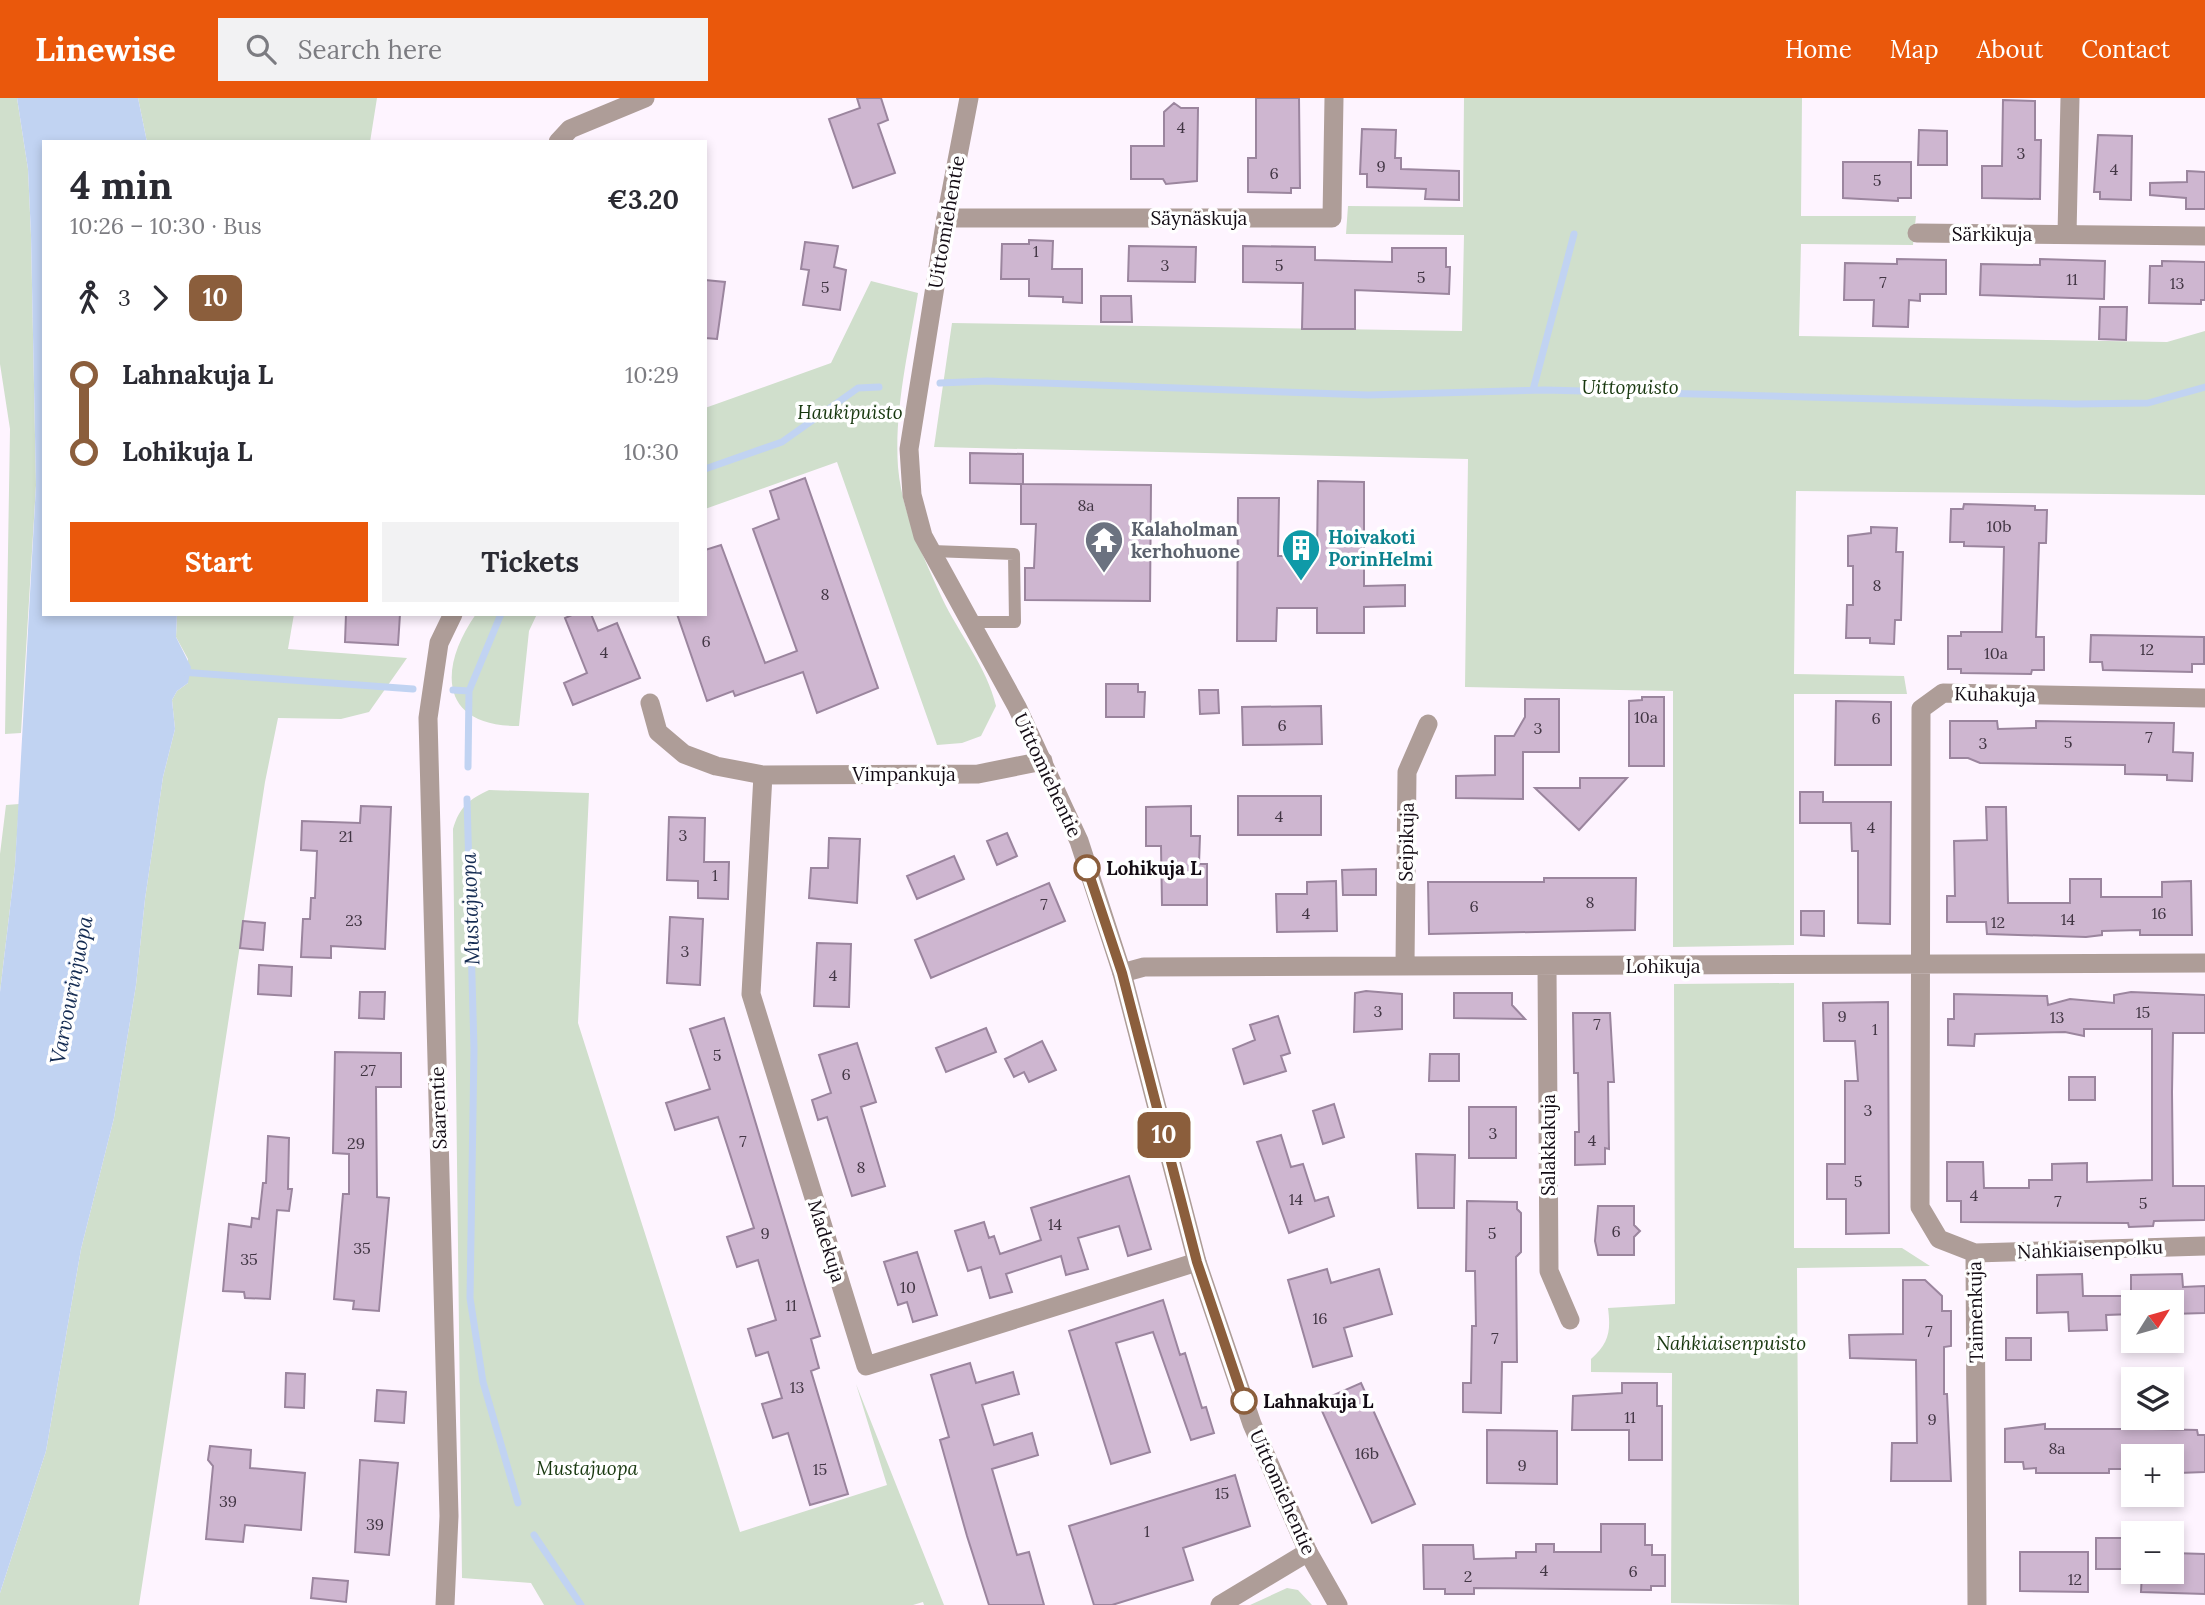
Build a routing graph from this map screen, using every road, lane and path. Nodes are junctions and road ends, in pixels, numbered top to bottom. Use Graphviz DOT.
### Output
graph roads {
  1 [pos="645,98"];
  2 [pos="969,98"];
  3 [pos="1334,98"];
  4 [pos="2070,98"];
  5 [pos="560,140"];
  6 [pos="946,218"];
  7 [pos="1917,233"];
  8 [pos="2067,234"];
  9 [pos="2205,236"];
  10 [pos="932,551"];
  11 [pos="452,616"];
  12 [pos="970,622"];
  13 [pos="2205,698"];
  14 [pos="650,703"];
  15 [pos="1429,724"];
  16 [pos="1043,761"];
  17 [pos="763,775"];
  18 [pos="2205,963"];
  19 [pos="1405,964"];
  20 [pos="1920,965"];
  21 [pos="1547,966"];
  22 [pos="1122,973"];
  23 [pos="2205,1246"];
  24 [pos="1975,1253"];
  25 [pos="1197,1262"];
  26 [pos="1570,1320"];
  27 [pos="1308,1552"];
  28 [pos="445,1605"];
  29 [pos="1220,1605"];
  30 [pos="1338,1605"];
  31 [pos="1977,1605"];
  1 -- 5 [label="street"];
  2 -- 6 [label="street, Uittomiehentie"];
  3 -- 6 [label="street, Säynäskuja"];
  4 -- 8 [label="street"];
  6 -- 10 [label="street, Uittomiehentie"];
  7 -- 8 [label="street, Särkikuja"];
  8 -- 9 [label="street, Särkikuja"];
  10 -- 12 [label="street, Uittomiehentie"];
  10 -- 12 [label="lane"];
  11 -- 28 [label="street, Saarentie"];
  12 -- 16 [label="street, Uittomiehentie"];
  13 -- 20 [label="street, Kuhakuja"];
  14 -- 17 [label="street, Vimpankuja"];
  15 -- 19 [label="street, Seipikuja"];
  16 -- 17 [label="street, Vimpankuja"];
  16 -- 22 [label="street, Uittomiehentie"];
  17 -- 25 [label="street, Madekuja"];
  18 -- 20 [label="street, Lohikuja"];
  19 -- 21 [label="street, Lohikuja"];
  19 -- 22 [label="street, Lohikuja"];
  20 -- 21 [label="street, Lohikuja"];
  20 -- 24 [label="street, Taimenkuja"];
  21 -- 26 [label="street, Salakkakuja"];
  22 -- 25 [label="street, Uittomiehentie"];
  23 -- 24 [label="street, Nahkiaisenpolku"];
  24 -- 31 [label="street, Taimenkuja"];
  25 -- 27 [label="street, Uittomiehentie"];
  27 -- 29 [label="street"];
  27 -- 30 [label="street, Uittomiehentie"];
}
